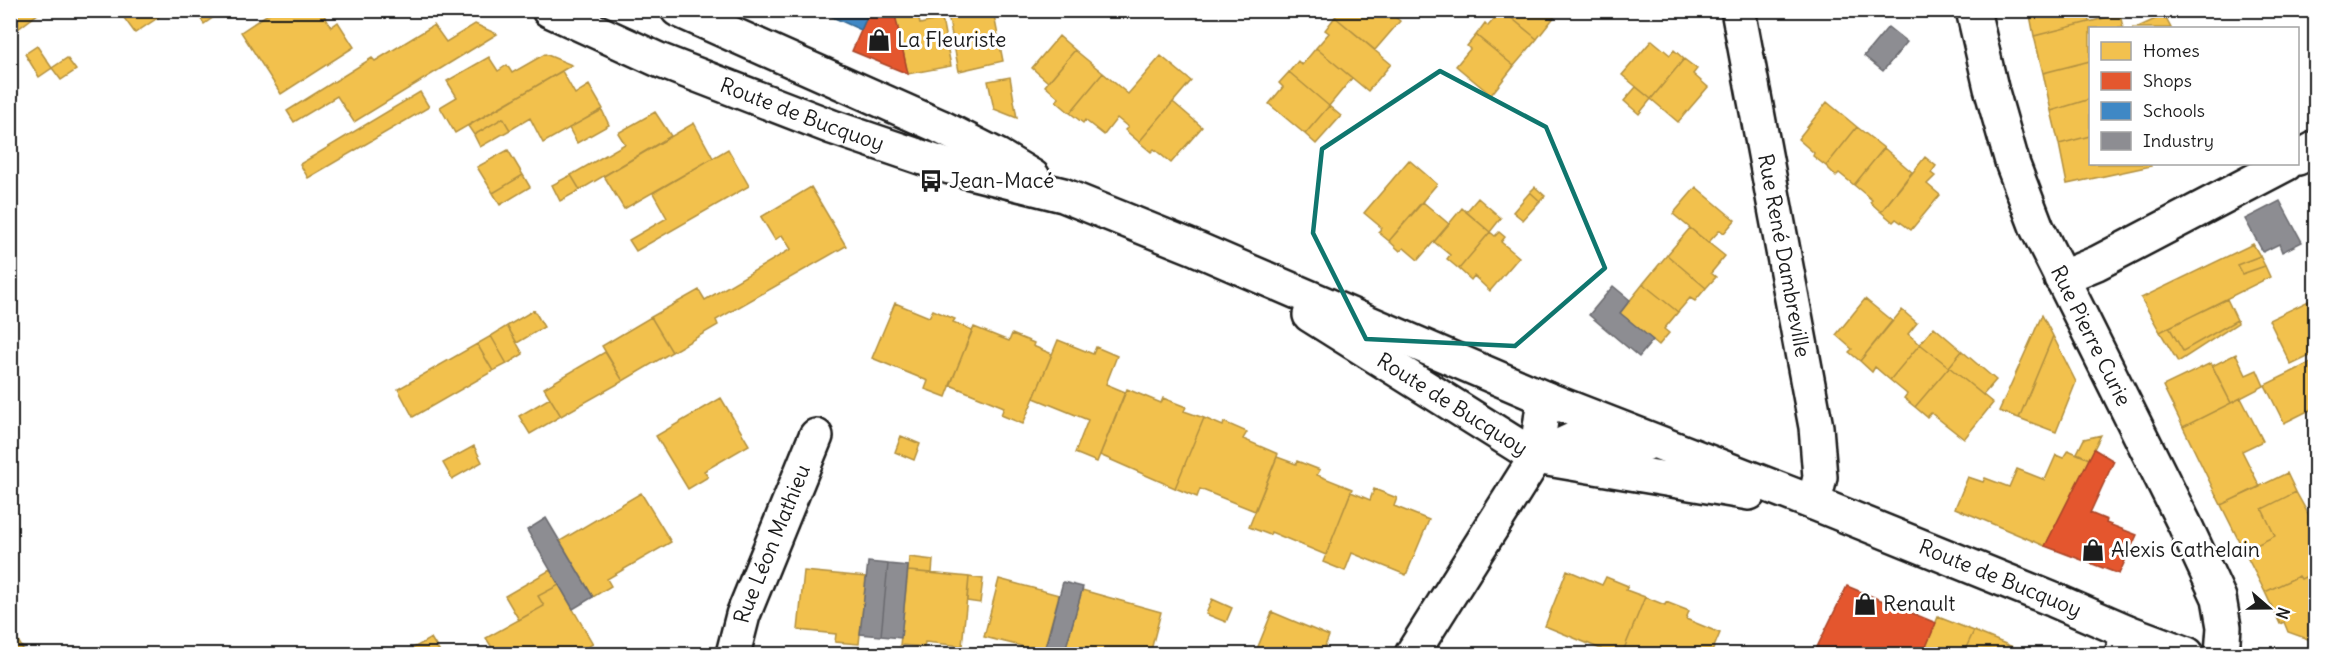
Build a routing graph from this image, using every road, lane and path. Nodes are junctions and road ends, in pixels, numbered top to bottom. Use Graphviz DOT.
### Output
graph roads {
  1 [pos="549,10"];
  2 [pos="678,10"];
  3 [pos="1738,10"];
  4 [pos="1973,10"];
  5 [pos="2316,148"];
  6 [pos="2299,157"];
  7 [pos="2284,165"];
  8 [pos="1063,195"];
  9 [pos="1222,260"];
  10 [pos="2061,278"];
  11 [pos="1544,398"];
  12 [pos="816,435"];
  13 [pos="1663,444"];
  14 [pos="1536,457"];
  15 [pos="1814,503"];
  16 [pos="2125,643"];
  17 [pos="733,654"];
  18 [pos="1412,654"];
  19 [pos="2187,654"];
  20 [pos="2222,654"];
  1 -- 8 [label="main road, Route de Bucquoy"];
  2 -- 8 [label="main road, Route de Bucquoy"];
  3 -- 15 [label="main road, Rue René Dambreville"];
  4 -- 10 [label="main road, Rue Pierre Curie"];
  5 -- 6 [label="main road"];
  7 -- 10 [label="main road"];
  8 -- 9 [label="main road, Route de Bucquoy"];
  9 -- 11 [label="main road, Route de Bucquoy"];
  9 -- 14 [label="main road, Route de Bucquoy"];
  10 -- 20 [label="main road, Rue Pierre Curie"];
  11 -- 13 [label="main road, Route de Bucquoy"];
  11 -- 14 [label="main road"];
  12 -- 17 [label="main road, Rue Léon Mathieu"];
  13 -- 14 [label="main road"];
  13 -- 15 [label="main road, Route de Bucquoy"];
  14 -- 15 [label="main road, Route de Bucquoy"];
  14 -- 18 [label="main road"];
  15 -- 16 [label="main road, Route de Bucquoy"];
  16 -- 19 [label="main road, Route de Bucquoy"];
}
